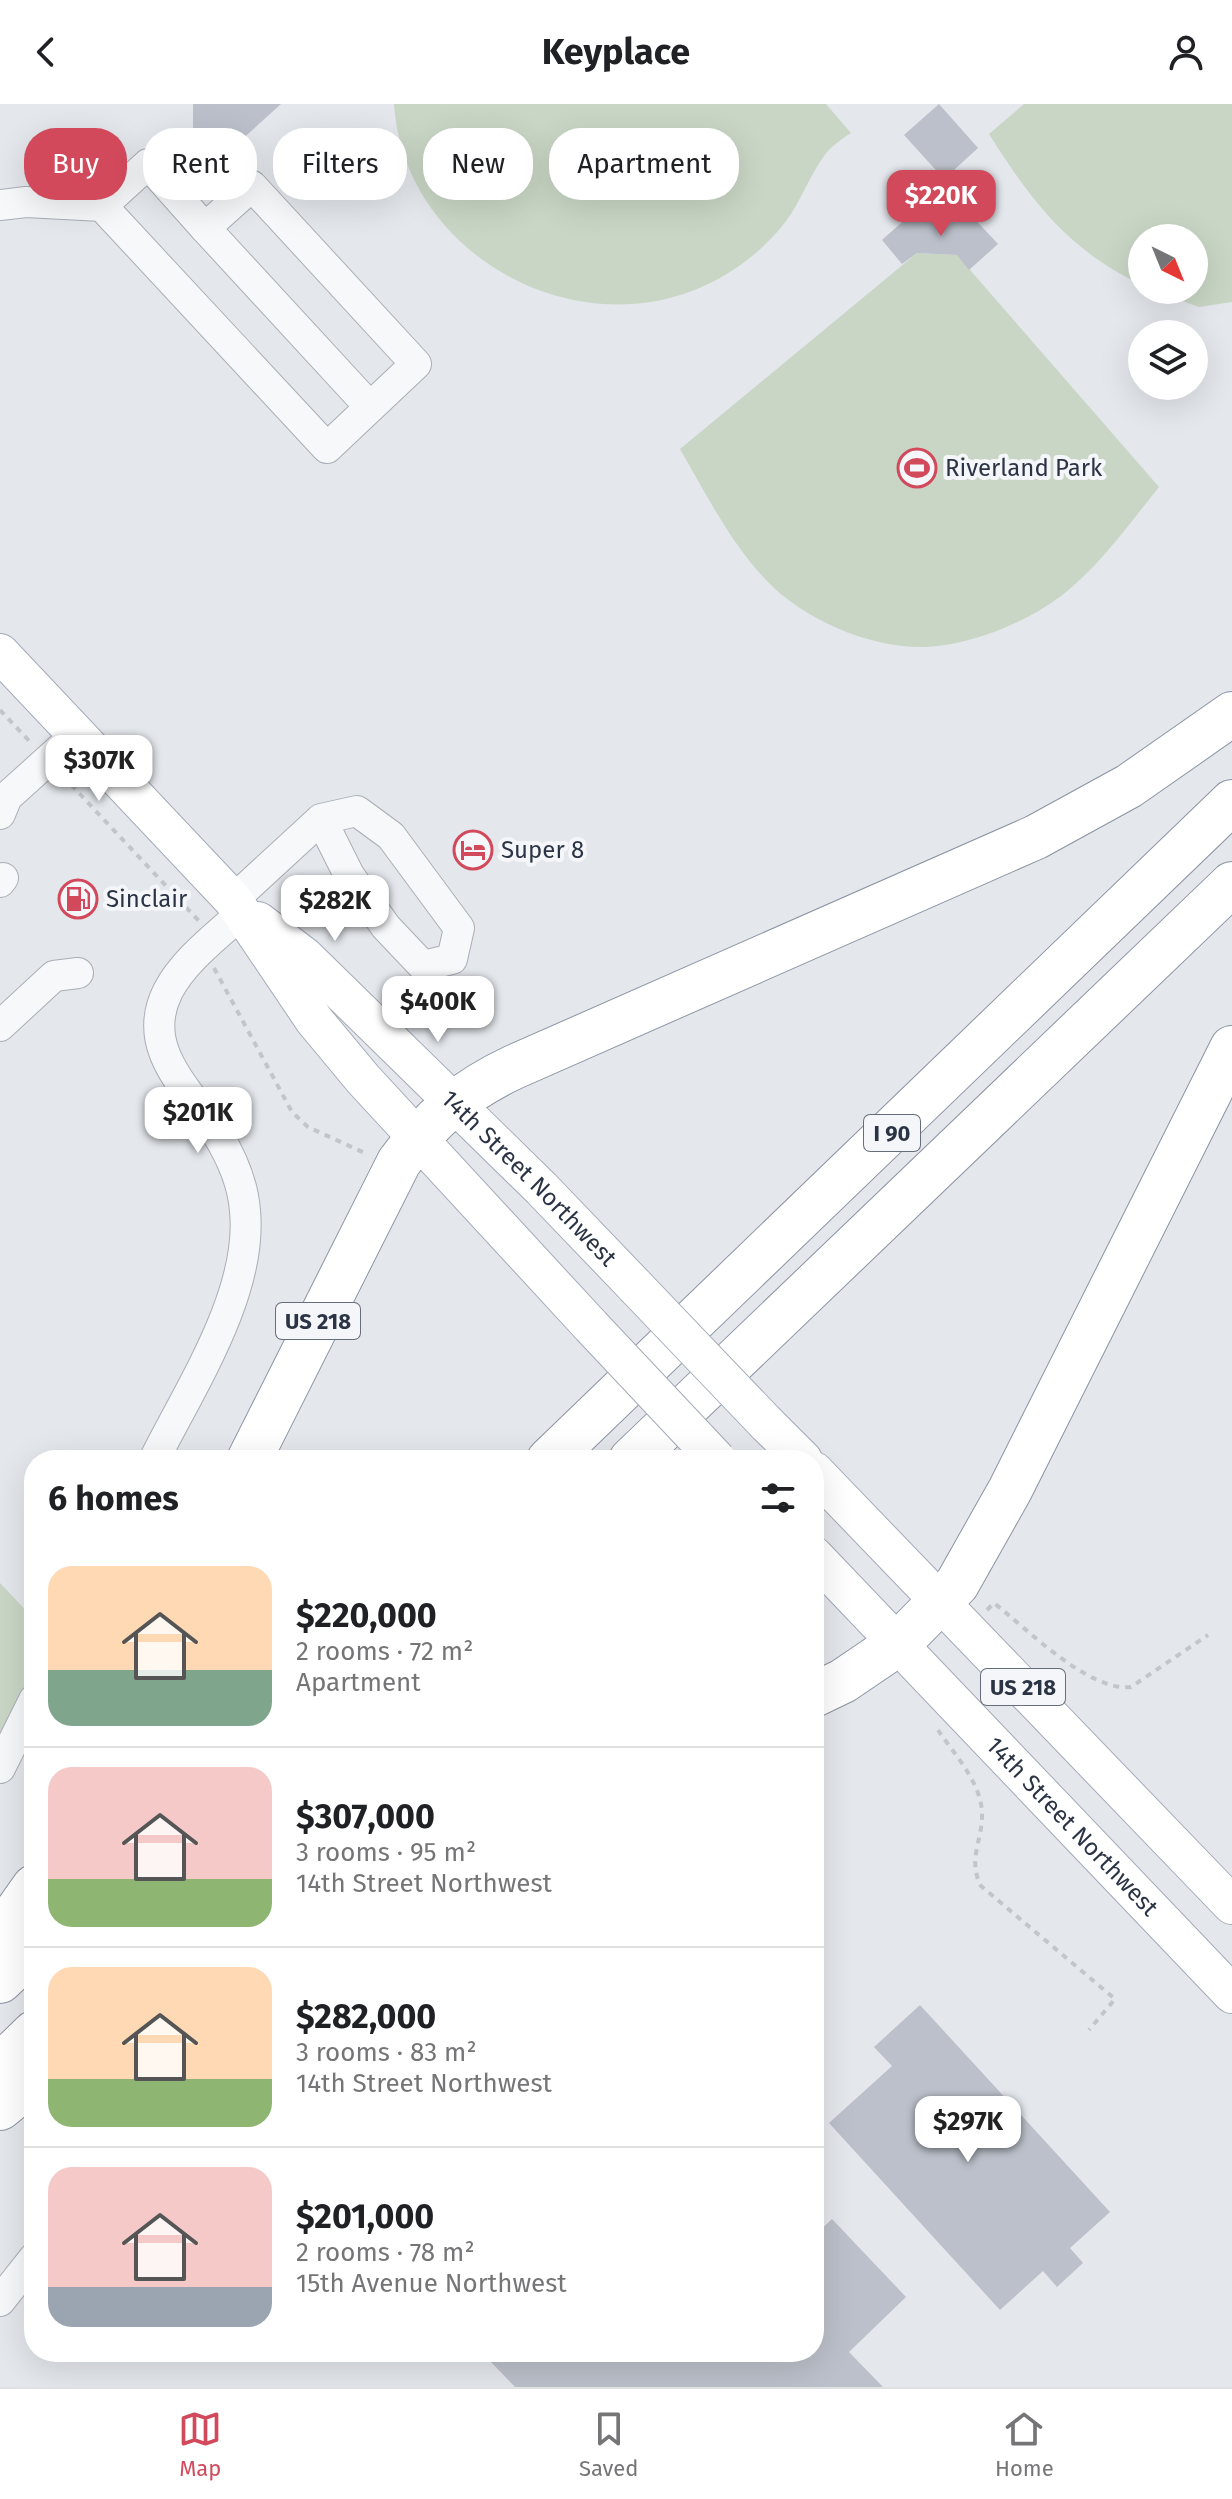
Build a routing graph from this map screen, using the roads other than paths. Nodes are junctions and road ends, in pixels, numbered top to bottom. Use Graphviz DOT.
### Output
graph roads {
  1 [pos="0,205"];
  2 [pos="102,206"];
  3 [pos="205,228"];
  4 [pos="370,407"];
  5 [pos="0,653"];
  6 [pos="1232,714"];
  7 [pos="77,734"];
  8 [pos="1232,802"];
  9 [pos="0,814"];
  10 [pos="321,819"];
  11 [pos="1232,884"];
  12 [pos="238,906"];
  13 [pos="0,1016"];
  14 [pos="0,1026"];
  15 [pos="1232,1048"];
  16 [pos="452,1101"];
  17 [pos="408,1149"];
  18 [pos="159,1450"];
  19 [pos="254,1450"];
  20 [pos="559,1450"];
  21 [pos="641,1450"];
  22 [pos="708,1450"];
  23 [pos="793,1450"];
  24 [pos="824,1481"];
  25 [pos="824,1566"];
  26 [pos="942,1602"];
  27 [pos="899,1643"];
  28 [pos="824,1690"];
  29 [pos="24,1720"];
  30 [pos="0,1768"];
  31 [pos="24,1901"];
  32 [pos="1232,1905"];
  33 [pos="0,1935"];
  34 [pos="24,1958"];
  35 [pos="0,1981"];
  36 [pos="1232,1994"];
  37 [pos="24,2043"];
  38 [pos="0,2066"];
  39 [pos="24,2088"];
  40 [pos="0,2108"];
  41 [pos="24,2271"];
  42 [pos="0,2301"];
  1 -- 2 [label="street"];
  2 -- 3 [label="street"];
  2 -- 4 [label="street"];
  3 -- 4 [label="street"];
  3 -- 4 [label="street"];
  5 -- 7 [label="main road, 14th Street Northwest"];
  6 -- 16 [label="highway"];
  7 -- 9 [label="street"];
  7 -- 12 [label="main road, 14th Street Northwest"];
  8 -- 20 [label="highway, I 90"];
  10 -- 10 [label="street"];
  10 -- 12 [label="street"];
  11 -- 21 [label="highway, I 90"];
  12 -- 16 [label="main road, 14th Street Northwest"];
  12 -- 17 [label="main road, 14th Street Northwest"];
  12 -- 18 [label="street"];
  13 -- 14 [label="street"];
  15 -- 26 [label="highway"];
  16 -- 17 [label="highway, US 218"];
  16 -- 23 [label="main road, 14th Street Northwest, bridge"];
  17 -- 19 [label="highway, US 218"];
  17 -- 22 [label="main road, 14th Street Northwest, bridge"];
  24 -- 26 [label="main road, US 218"];
  25 -- 27 [label="main road, 14th Street Northwest"];
  26 -- 27 [label="highway"];
  26 -- 32 [label="main road, US 218"];
  27 -- 28 [label="highway"];
  27 -- 36 [label="main road, 14th Street Northwest / US 218"];
  29 -- 30 [label="street"];
  31 -- 33 [label="highway"];
  34 -- 35 [label="highway"];
  37 -- 38 [label="highway"];
  39 -- 40 [label="highway"];
  41 -- 42 [label="street"];
}
